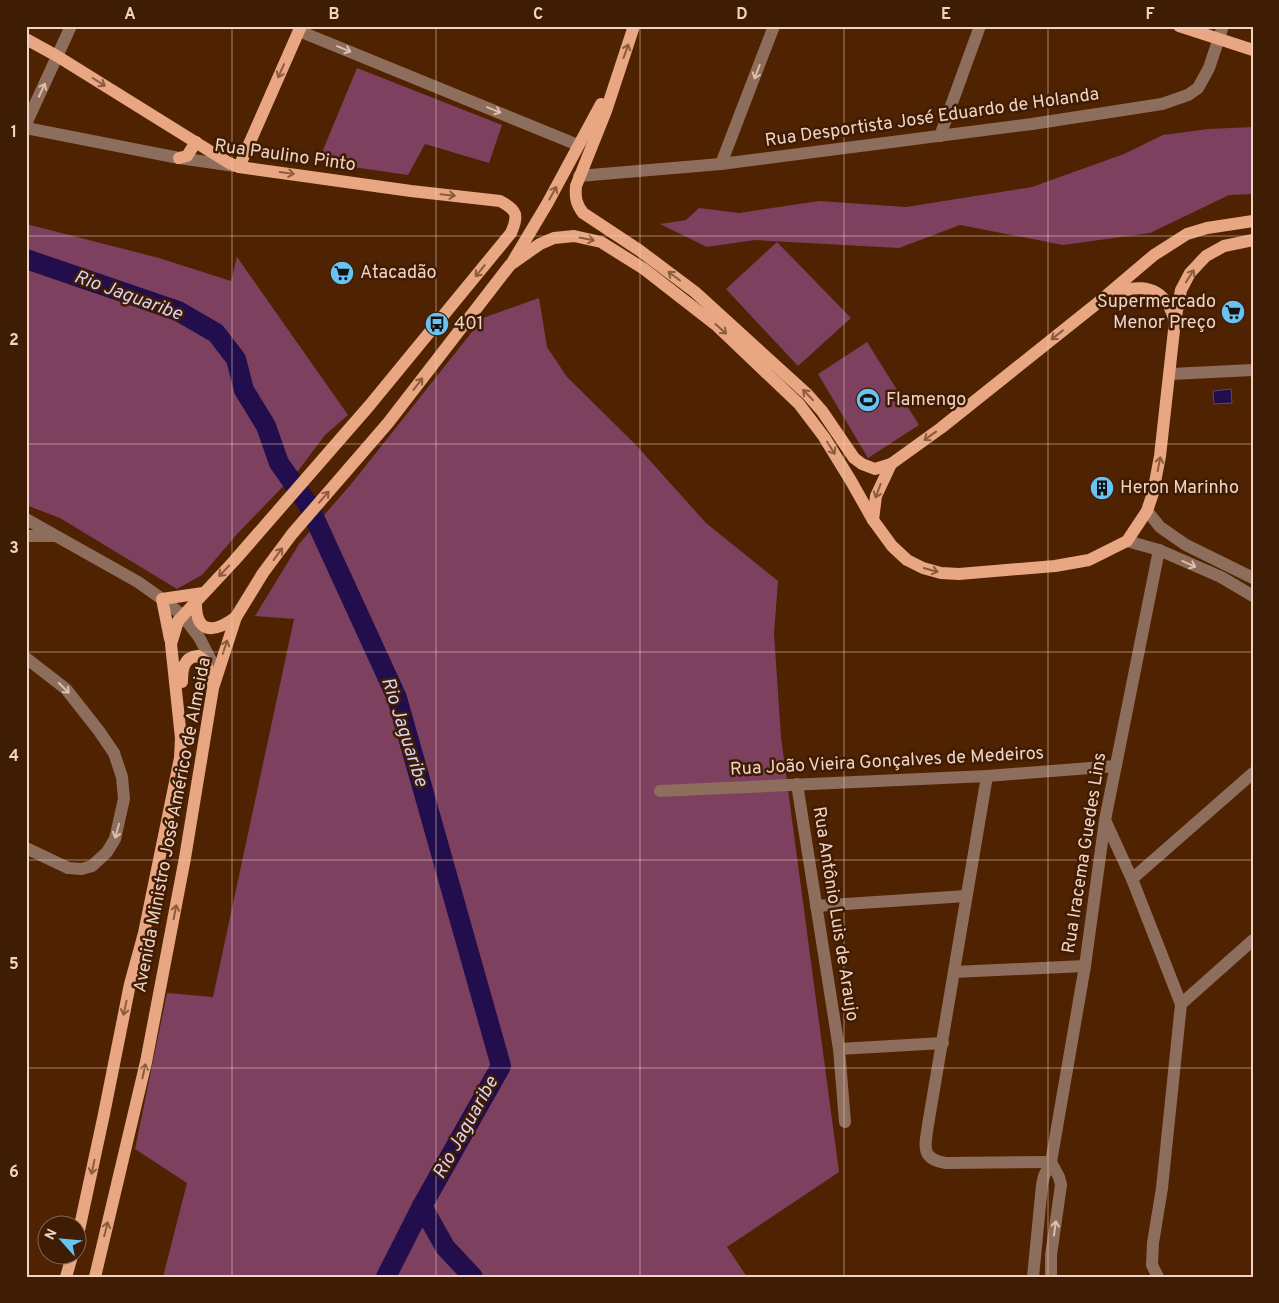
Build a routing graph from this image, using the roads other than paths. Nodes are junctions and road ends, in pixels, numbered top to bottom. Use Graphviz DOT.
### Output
graph roads {
  1 [pos="71,26"];
  2 [pos="634,26"];
  3 [pos="774,26"];
  4 [pos="980,26"];
  5 [pos="1179,26"];
  6 [pos="1223,26"];
  7 [pos="300,29"];
  8 [pos="26,39"];
  9 [pos="1220,40"];
  10 [pos="1253,50"];
  11 [pos="57,56"];
  12 [pos="617,75"];
  13 [pos="26,124"];
  14 [pos="26,128"];
  15 [pos="940,136"];
  16 [pos="196,142"];
  17 [pos="578,146"];
  18 [pos="179,158"];
  19 [pos="721,164"];
  20 [pos="239,166"];
  21 [pos="579,176"];
  22 [pos="1253,221"];
  23 [pos="511,233"];
  24 [pos="1253,240"];
  25 [pos="510,265"];
  26 [pos="1095,305"];
  27 [pos="1175,321"];
  28 [pos="1253,370"];
  29 [pos="1171,374"];
  30 [pos="891,464"];
  31 [pos="1147,511"];
  32 [pos="26,519"];
  33 [pos="873,520"];
  34 [pos="26,536"];
  35 [pos="54,536"];
  36 [pos="1127,541"];
  37 [pos="1159,550"];
  38 [pos="1253,578"];
  39 [pos="200,596"];
  40 [pos="1253,596"];
  41 [pos="162,599"];
  42 [pos="182,615"];
  43 [pos="236,617"];
  44 [pos="171,644"];
  45 [pos="26,658"];
  46 [pos="217,672"];
  47 [pos="214,688"];
  48 [pos="180,722"];
  49 [pos="1116,766"];
  50 [pos="1253,773"];
  51 [pos="987,776"];
  52 [pos="797,784"];
  53 [pos="660,791"];
  54 [pos="1105,820"];
  55 [pos="26,848"];
  56 [pos="1132,879"];
  57 [pos="966,896"];
  58 [pos="816,906"];
  59 [pos="1253,940"];
  60 [pos="1085,966"];
  61 [pos="954,972"];
  62 [pos="1181,1004"];
  63 [pos="943,1043"];
  64 [pos="839,1049"];
  65 [pos="845,1122"];
  66 [pos="1051,1162"];
  67 [pos="82,1216"];
  68 [pos="95,1277"];
  69 [pos="1033,1277"];
  70 [pos="1051,1277"];
  71 [pos="1158,1277"];
  1 -- 11 [label="street"];
  12 -- 2 [label="main road, one-way"];
  3 -- 19 [label="street, one-way"];
  4 -- 15 [label="street"];
  5 -- 9 [label="main road"];
  6 -- 9 [label="street, Rua Desportista José Eduardo de Holanda"];
  7 -- 17 [label="street, one-way"];
  7 -- 20 [label="main road, one-way"];
  8 -- 11 [label="main road"];
  9 -- 10 [label="main road"];
  9 -- 15 [label="street, Rua Desportista José Eduardo de Holanda"];
  13 -- 11 [label="street, one-way"];
  11 -- 16 [label="main road, one-way"];
  12 -- 17 [label="main road"];
  12 -- 21 [label="main road"];
  14 -- 18 [label="street, Rua Paulino Pinto"];
  15 -- 19 [label="street, Rua Desportista José Eduardo de Holanda"];
  16 -- 18 [label="main road"];
  16 -- 20 [label="main road"];
  25 -- 17 [label="main road, one-way"];
  18 -- 20 [label="street, Rua Paulino Pinto"];
  19 -- 21 [label="street, Rua Desportista José Eduardo de Holanda"];
  20 -- 23 [label="main road, Rua Paulino Pinto, one-way"];
  30 -- 21 [label="main road, one-way"];
  22 -- 26 [label="main road"];
  23 -- 39 [label="main road, Avenida Ministro José Américo de Almeida, one-way"];
  27 -- 24 [label="main road, one-way"];
  25 -- 33 [label="main road, Avenida Ministro José Américo de Almeida, one-way"];
  43 -- 25 [label="main road, Avenida Ministro José Américo de Almeida, one-way"];
  26 -- 27 [label="main road"];
  26 -- 30 [label="main road, one-way"];
  27 -- 29 [label="main road"];
  28 -- 29 [label="street"];
  31 -- 29 [label="main road, one-way"];
  30 -- 33 [label="main road, one-way"];
  31 -- 36 [label="main road"];
  31 -- 38 [label="street"];
  32 -- 35 [label="street"];
  33 -- 36 [label="main road, Avenida Ministro José Américo de Almeida, one-way"];
  34 -- 35 [label="street"];
  35 -- 41 [label="street"];
  36 -- 37 [label="street"];
  37 -- 40 [label="street, one-way"];
  37 -- 49 [label="street, Rua Iracema Guedes Lins"];
  39 -- 41 [label="main road"];
  39 -- 42 [label="main road, Avenida Ministro José Américo de Almeida"];
  39 -- 43 [label="main road"];
  41 -- 42 [label="street"];
  41 -- 44 [label="main road"];
  42 -- 44 [label="main road, Avenida Ministro José Américo de Almeida"];
  42 -- 46 [label="street"];
  46 -- 43 [label="main road, Avenida Ministro José Américo de Almeida, one-way"];
  44 -- 48 [label="main road, Avenida Ministro José Américo de Almeida"];
  45 -- 55 [label="street, one-way"];
  46 -- 47 [label="main road, Avenida Ministro José Américo de Almeida"];
  47 -- 48 [label="main road"];
  68 -- 47 [label="main road, Avenida Ministro José Américo de Almeida, one-way"];
  48 -- 67 [label="main road, Avenida Ministro José Américo de Almeida, one-way"];
  49 -- 51 [label="street, Rua João Vieira Gonçalves de Medeiros"];
  49 -- 54 [label="street, Rua Iracema Guedes Lins"];
  50 -- 56 [label="street"];
  51 -- 52 [label="street, Rua João Vieira Gonçalves de Medeiros"];
  51 -- 57 [label="street"];
  52 -- 53 [label="street, Rua João Vieira Gonçalves de Medeiros"];
  52 -- 58 [label="street, Rua Antônio Luis de Araujo"];
  54 -- 56 [label="street"];
  54 -- 60 [label="street, Rua Iracema Guedes Lins"];
  56 -- 62 [label="street"];
  57 -- 58 [label="street"];
  57 -- 61 [label="street"];
  58 -- 64 [label="street, Rua Antônio Luis de Araujo"];
  59 -- 62 [label="street"];
  60 -- 61 [label="street"];
  60 -- 66 [label="street, Rua Iracema Guedes Lins"];
  61 -- 63 [label="street"];
  62 -- 71 [label="street"];
  63 -- 64 [label="street"];
  63 -- 66 [label="street"];
  64 -- 65 [label="street, Rua Antônio Luis de Araujo"];
  66 -- 69 [label="street, Rua Iracema Guedes Lins"];
  70 -- 66 [label="street, one-way"];
}
